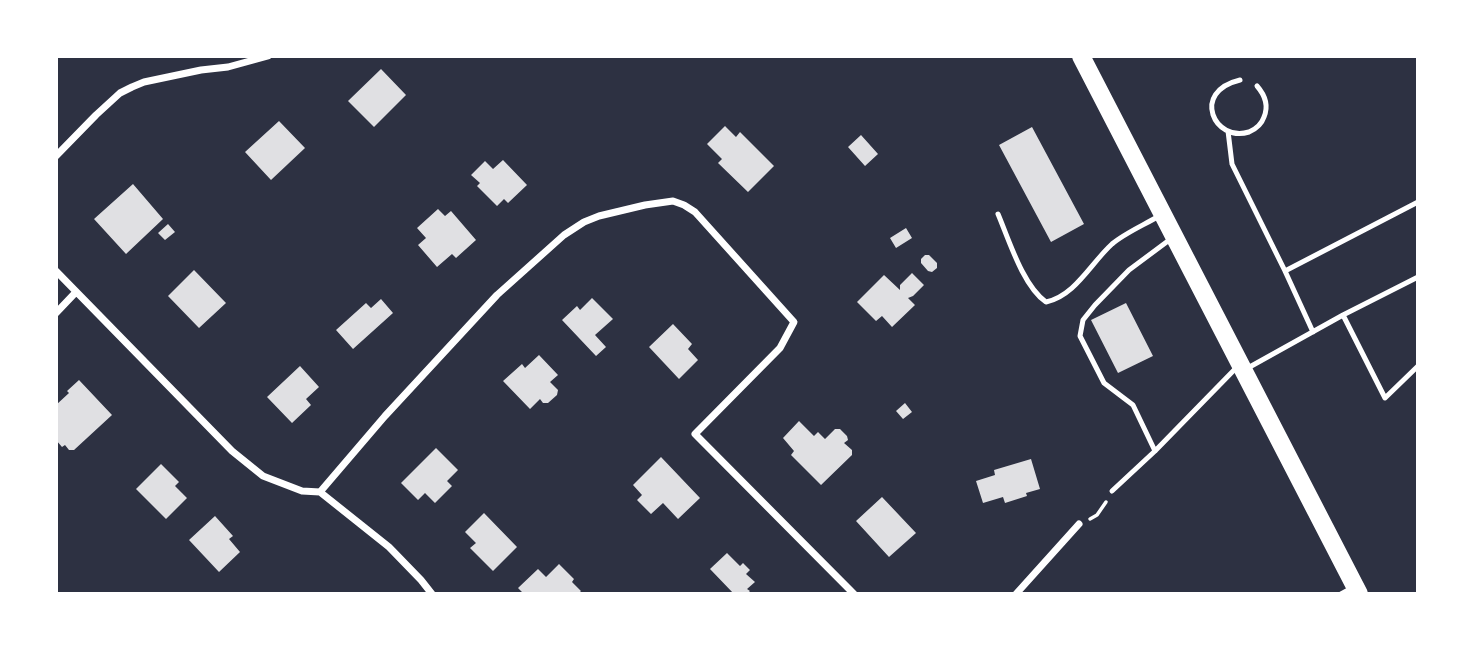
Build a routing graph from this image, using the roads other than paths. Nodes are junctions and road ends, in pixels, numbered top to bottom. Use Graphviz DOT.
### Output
graph roads {
  1 [pos="268,56"];
  2 [pos="1081,56"];
  3 [pos="1240,80"];
  4 [pos="1256,86"];
  5 [pos="1228,131"];
  6 [pos="56,156"];
  7 [pos="1418,202"];
  8 [pos="998,214"];
  9 [pos="1163,214"];
  10 [pos="1174,236"];
  11 [pos="56,271"];
  12 [pos="1284,271"];
  13 [pos="1418,277"];
  14 [pos="76,292"];
  15 [pos="56,313"];
  16 [pos="1343,315"];
  17 [pos="1313,332"];
  18 [pos="1418,366"];
  19 [pos="1241,367"];
  20 [pos="1155,451"];
  21 [pos="1112,491"];
  22 [pos="320,492"];
  23 [pos="1079,524"];
  24 [pos="1352,591"];
  25 [pos="432,594"];
  26 [pos="854,594"];
  27 [pos="1016,594"];
  1 -- 6 [label="street"];
  2 -- 9 [label="main road"];
  3 -- 5 [label="lane"];
  4 -- 5 [label="lane"];
  5 -- 12 [label="lane"];
  7 -- 12 [label="lane"];
  8 -- 9 [label="lane"];
  9 -- 10 [label="main road"];
  10 -- 19 [label="main road"];
  10 -- 20 [label="lane"];
  11 -- 14 [label="street"];
  12 -- 17 [label="lane"];
  13 -- 16 [label="lane"];
  14 -- 15 [label="street"];
  14 -- 22 [label="street"];
  16 -- 17 [label="lane"];
  16 -- 18 [label="lane"];
  17 -- 19 [label="lane"];
  19 -- 20 [label="lane"];
  19 -- 24 [label="main road"];
  20 -- 21 [label="lane"];
  22 -- 25 [label="street"];
  22 -- 26 [label="street"];
  23 -- 27 [label="street"];
}
